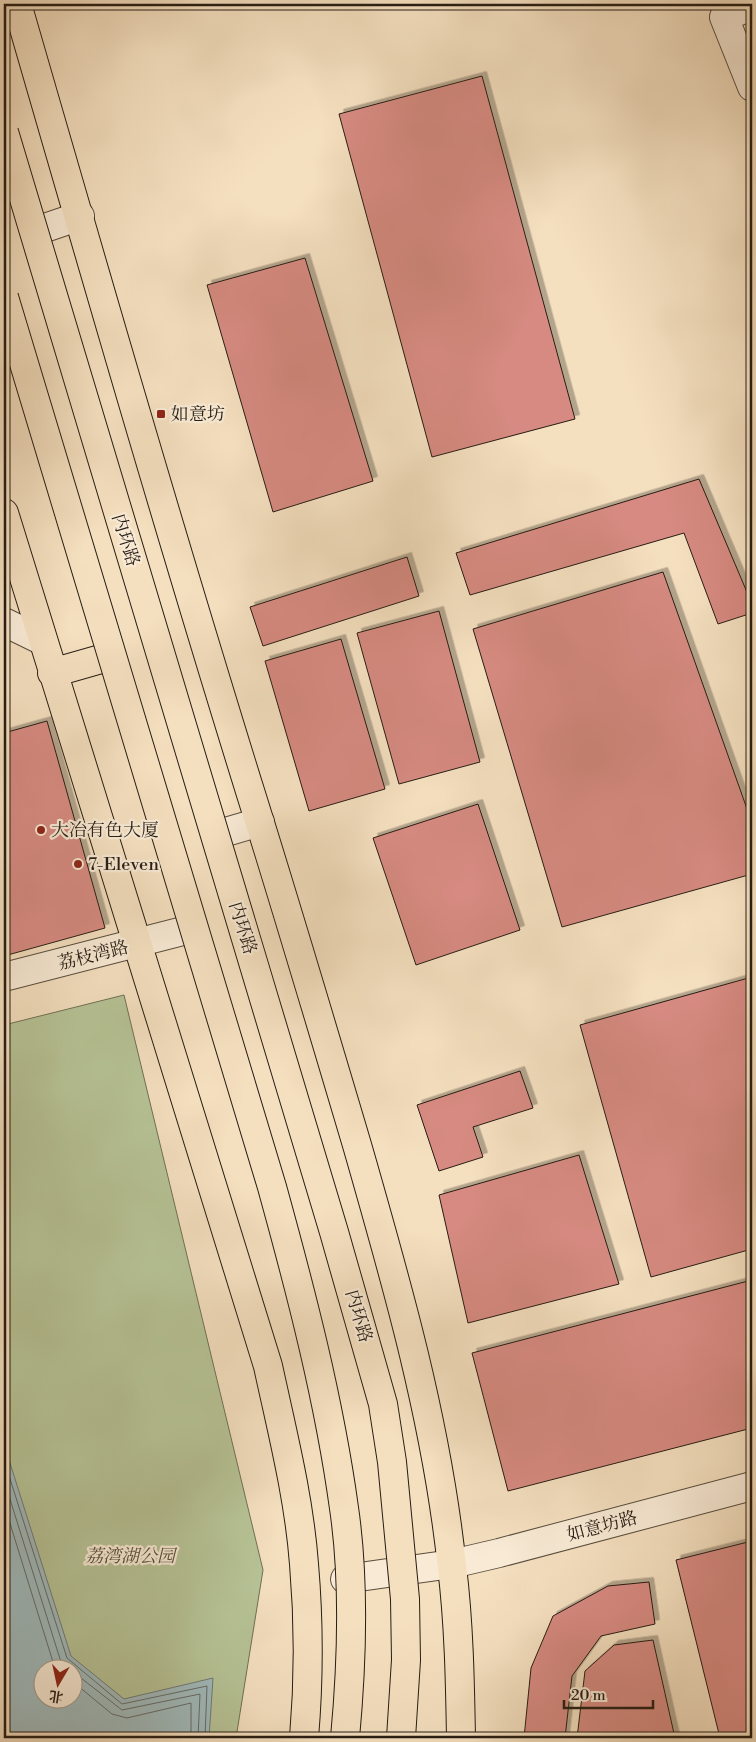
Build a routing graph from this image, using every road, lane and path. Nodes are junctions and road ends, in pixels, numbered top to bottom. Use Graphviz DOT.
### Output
graph roads {
  1 [pos="17,4"];
  2 [pos="752,6"];
  3 [pos="752,87"];
  4 [pos="4,132"];
  5 [pos="80,216"];
  6 [pos="36,231"];
  7 [pos="4,297"];
  8 [pos="4,513"];
  9 [pos="4,622"];
  10 [pos="41,640"];
  11 [pos="101,659"];
  12 [pos="52,673"];
  13 [pos="260,822"];
  14 [pos="219,834"];
  15 [pos="183,931"];
  16 [pos="136,944"];
  17 [pos="4,977"];
  18 [pos="752,1486"];
  19 [pos="452,1564"];
  20 [pos="345,1578"];
  21 [pos="304,1738"];
  22 [pos="346,1738"];
  23 [pos="401,1738"];
  24 [pos="461,1738"];
  1 -- 5 [label="main road"];
  2 -- 3 [label="street"];
  4 -- 23 [label="main road, 内环路, bridge"];
  5 -- 6 [label="street"];
  5 -- 13 [label="main road"];
  7 -- 22 [label="main road, bridge"];
  8 -- 10 [label="main road"];
  9 -- 10 [label="street"];
  10 -- 12 [label="main road"];
  11 -- 12 [label="main road"];
  12 -- 16 [label="main road"];
  13 -- 14 [label="street"];
  13 -- 19 [label="main road"];
  15 -- 16 [label="street, 荔枝湾路"];
  16 -- 17 [label="street, 荔枝湾路"];
  16 -- 21 [label="main road"];
  18 -- 19 [label="street, 如意坊路"];
  19 -- 20 [label="street, 如意坊路"];
  19 -- 24 [label="main road"];
}
